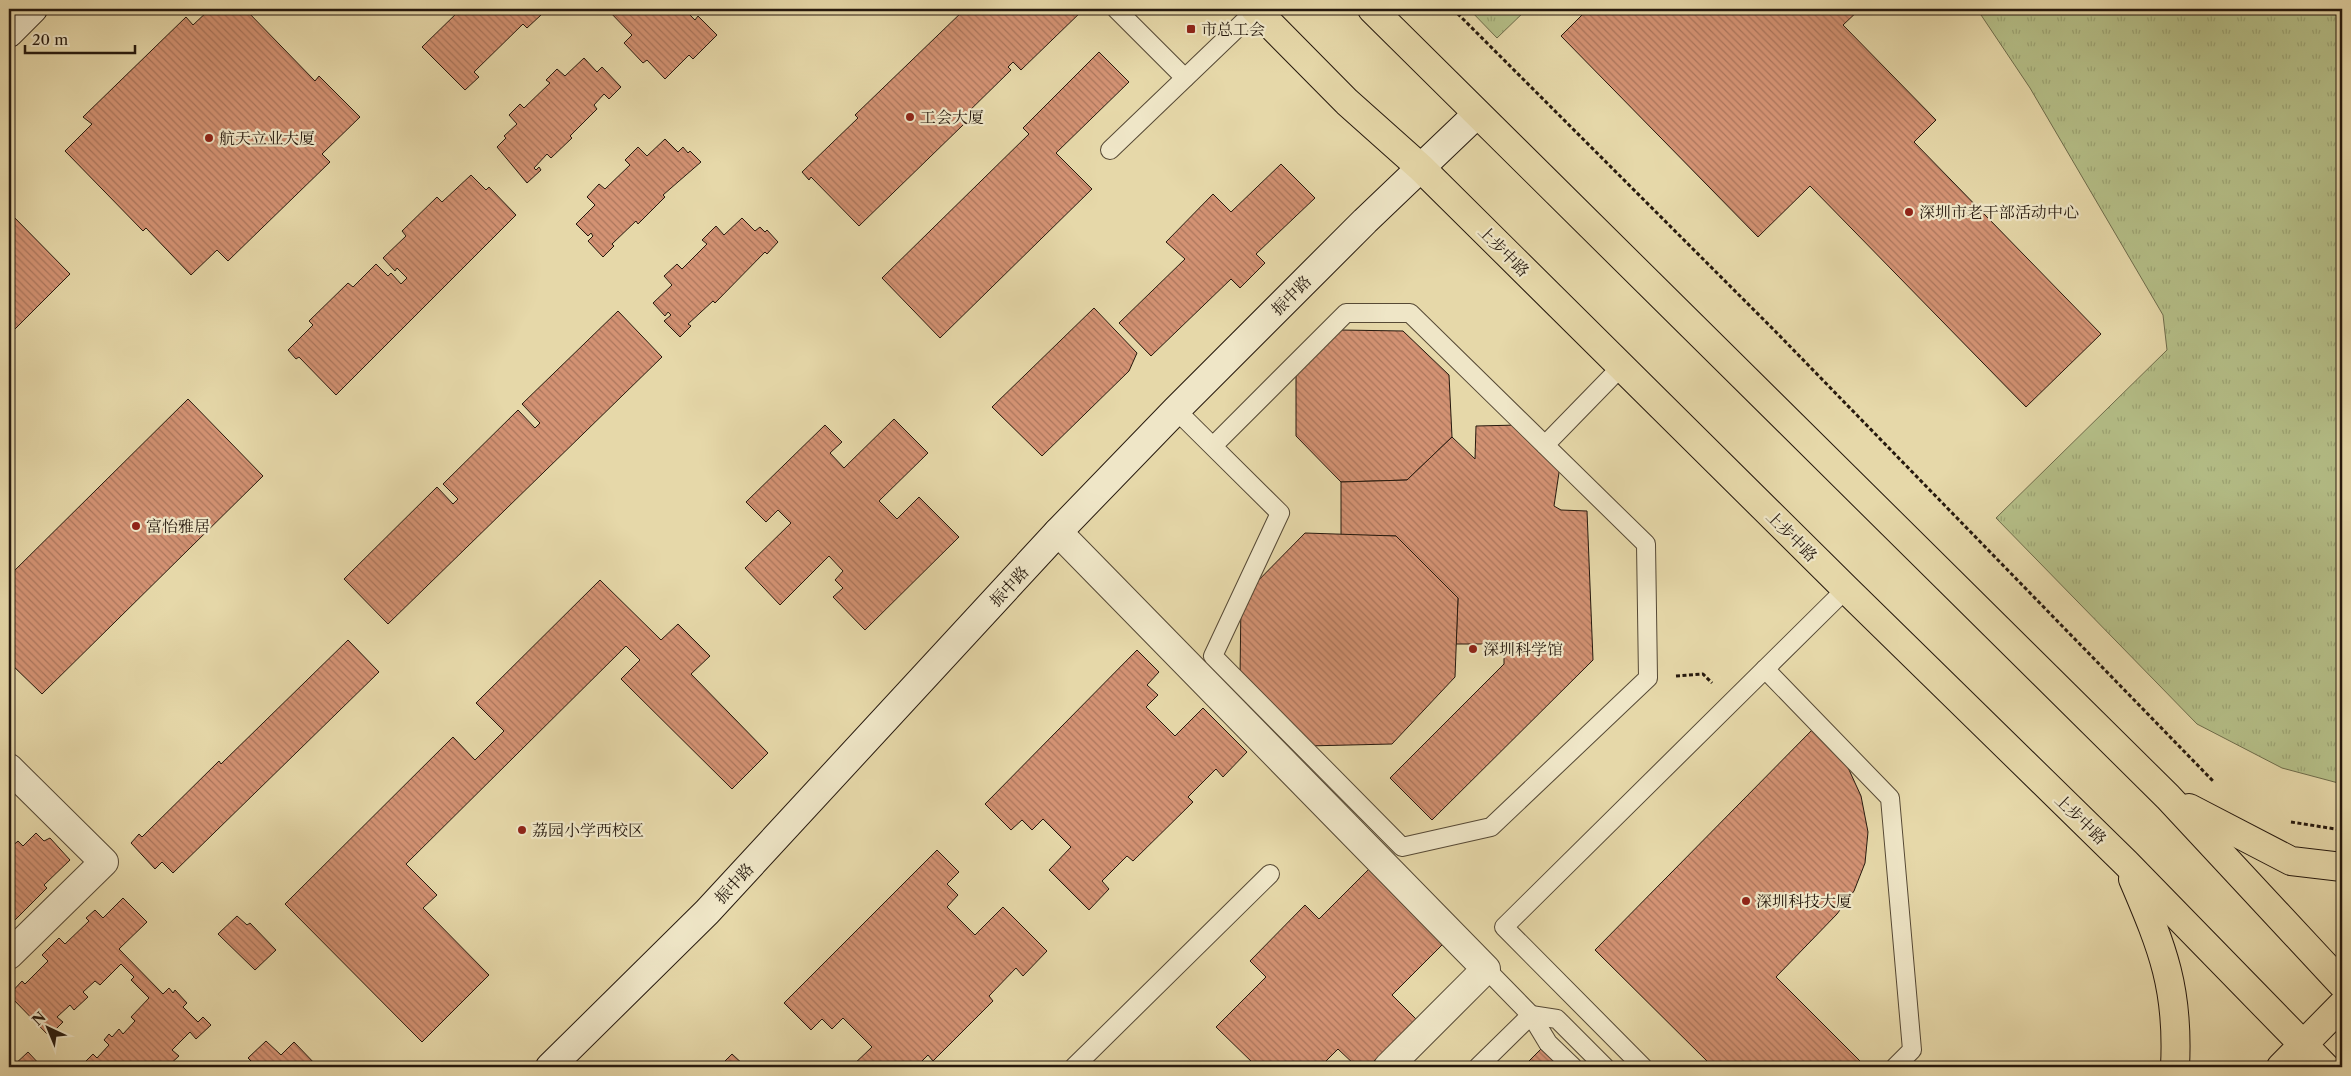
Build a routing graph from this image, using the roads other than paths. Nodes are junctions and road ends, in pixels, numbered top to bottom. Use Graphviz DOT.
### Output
graph roads {
  1 [pos="33,9"];
  2 [pos="1116,9"];
  3 [pos="1255,9"];
  4 [pos="1372,9"];
  5 [pos="9,33"];
  6 [pos="1185,78"];
  7 [pos="1477,114"];
  8 [pos="1110,150"];
  9 [pos="1422,168"];
  10 [pos="1621,367"];
  11 [pos="1176,410"];
  12 [pos="1545,445"];
  13 [pos="1213,446"];
  14 [pos="1058,532"];
  15 [pos="1846,589"];
  16 [pos="1765,669"];
  17 [pos="9,768"];
  18 [pos="2168,797"];
  19 [pos="2126,864"];
  20 [pos="2342,867"];
  21 [pos="1270,874"];
  22 [pos="9,955"];
  23 [pos="1486,969"];
  24 [pos="2342,984"];
  25 [pos="2342,1005"];
  26 [pos="1531,1015"];
  27 [pos="2303,1045"];
  28 [pos="550,1067"];
  29 [pos="1074,1067"];
  30 [pos="1388,1067"];
  31 [pos="1478,1067"];
  32 [pos="1573,1067"];
  33 [pos="1604,1067"];
  34 [pos="1643,1067"];
  35 [pos="1895,1067"];
  36 [pos="2175,1067"];
  37 [pos="2280,1067"];
  38 [pos="2325,1067"];
  1 -- 5 [label="street"];
  2 -- 6 [label="lane"];
  3 -- 6 [label="lane"];
  3 -- 9 [label="main road, 上步中路"];
  4 -- 7 [label="main road"];
  6 -- 8 [label="lane"];
  7 -- 9 [label="street, 振中路"];
  7 -- 18 [label="main road"];
  9 -- 10 [label="main road, 上步中路"];
  9 -- 11 [label="street, 振中路"];
  10 -- 12 [label="lane"];
  10 -- 15 [label="main road, 上步中路"];
  11 -- 13 [label="lane"];
  11 -- 14 [label="street, 振中路"];
  12 -- 13 [label="lane"];
  12 -- 13 [label="lane"];
  14 -- 23 [label="street"];
  14 -- 28 [label="street, 振中路"];
  15 -- 16 [label="lane"];
  15 -- 19 [label="main road, 上步中路"];
  16 -- 34 [label="lane"];
  16 -- 35 [label="lane"];
  17 -- 22 [label="street"];
  18 -- 20 [label="main road"];
  18 -- 24 [label="main road"];
  19 -- 27 [label="main road, 上步中路"];
  19 -- 36 [label="main road"];
  21 -- 29 [label="lane"];
  23 -- 26 [label="lane"];
  23 -- 30 [label="street"];
  25 -- 27 [label="main road"];
  26 -- 31 [label="lane"];
  26 -- 32 [label="lane"];
  26 -- 33 [label="lane"];
  27 -- 37 [label="main road"];
  27 -- 38 [label="main road, 上步中路"];
}
